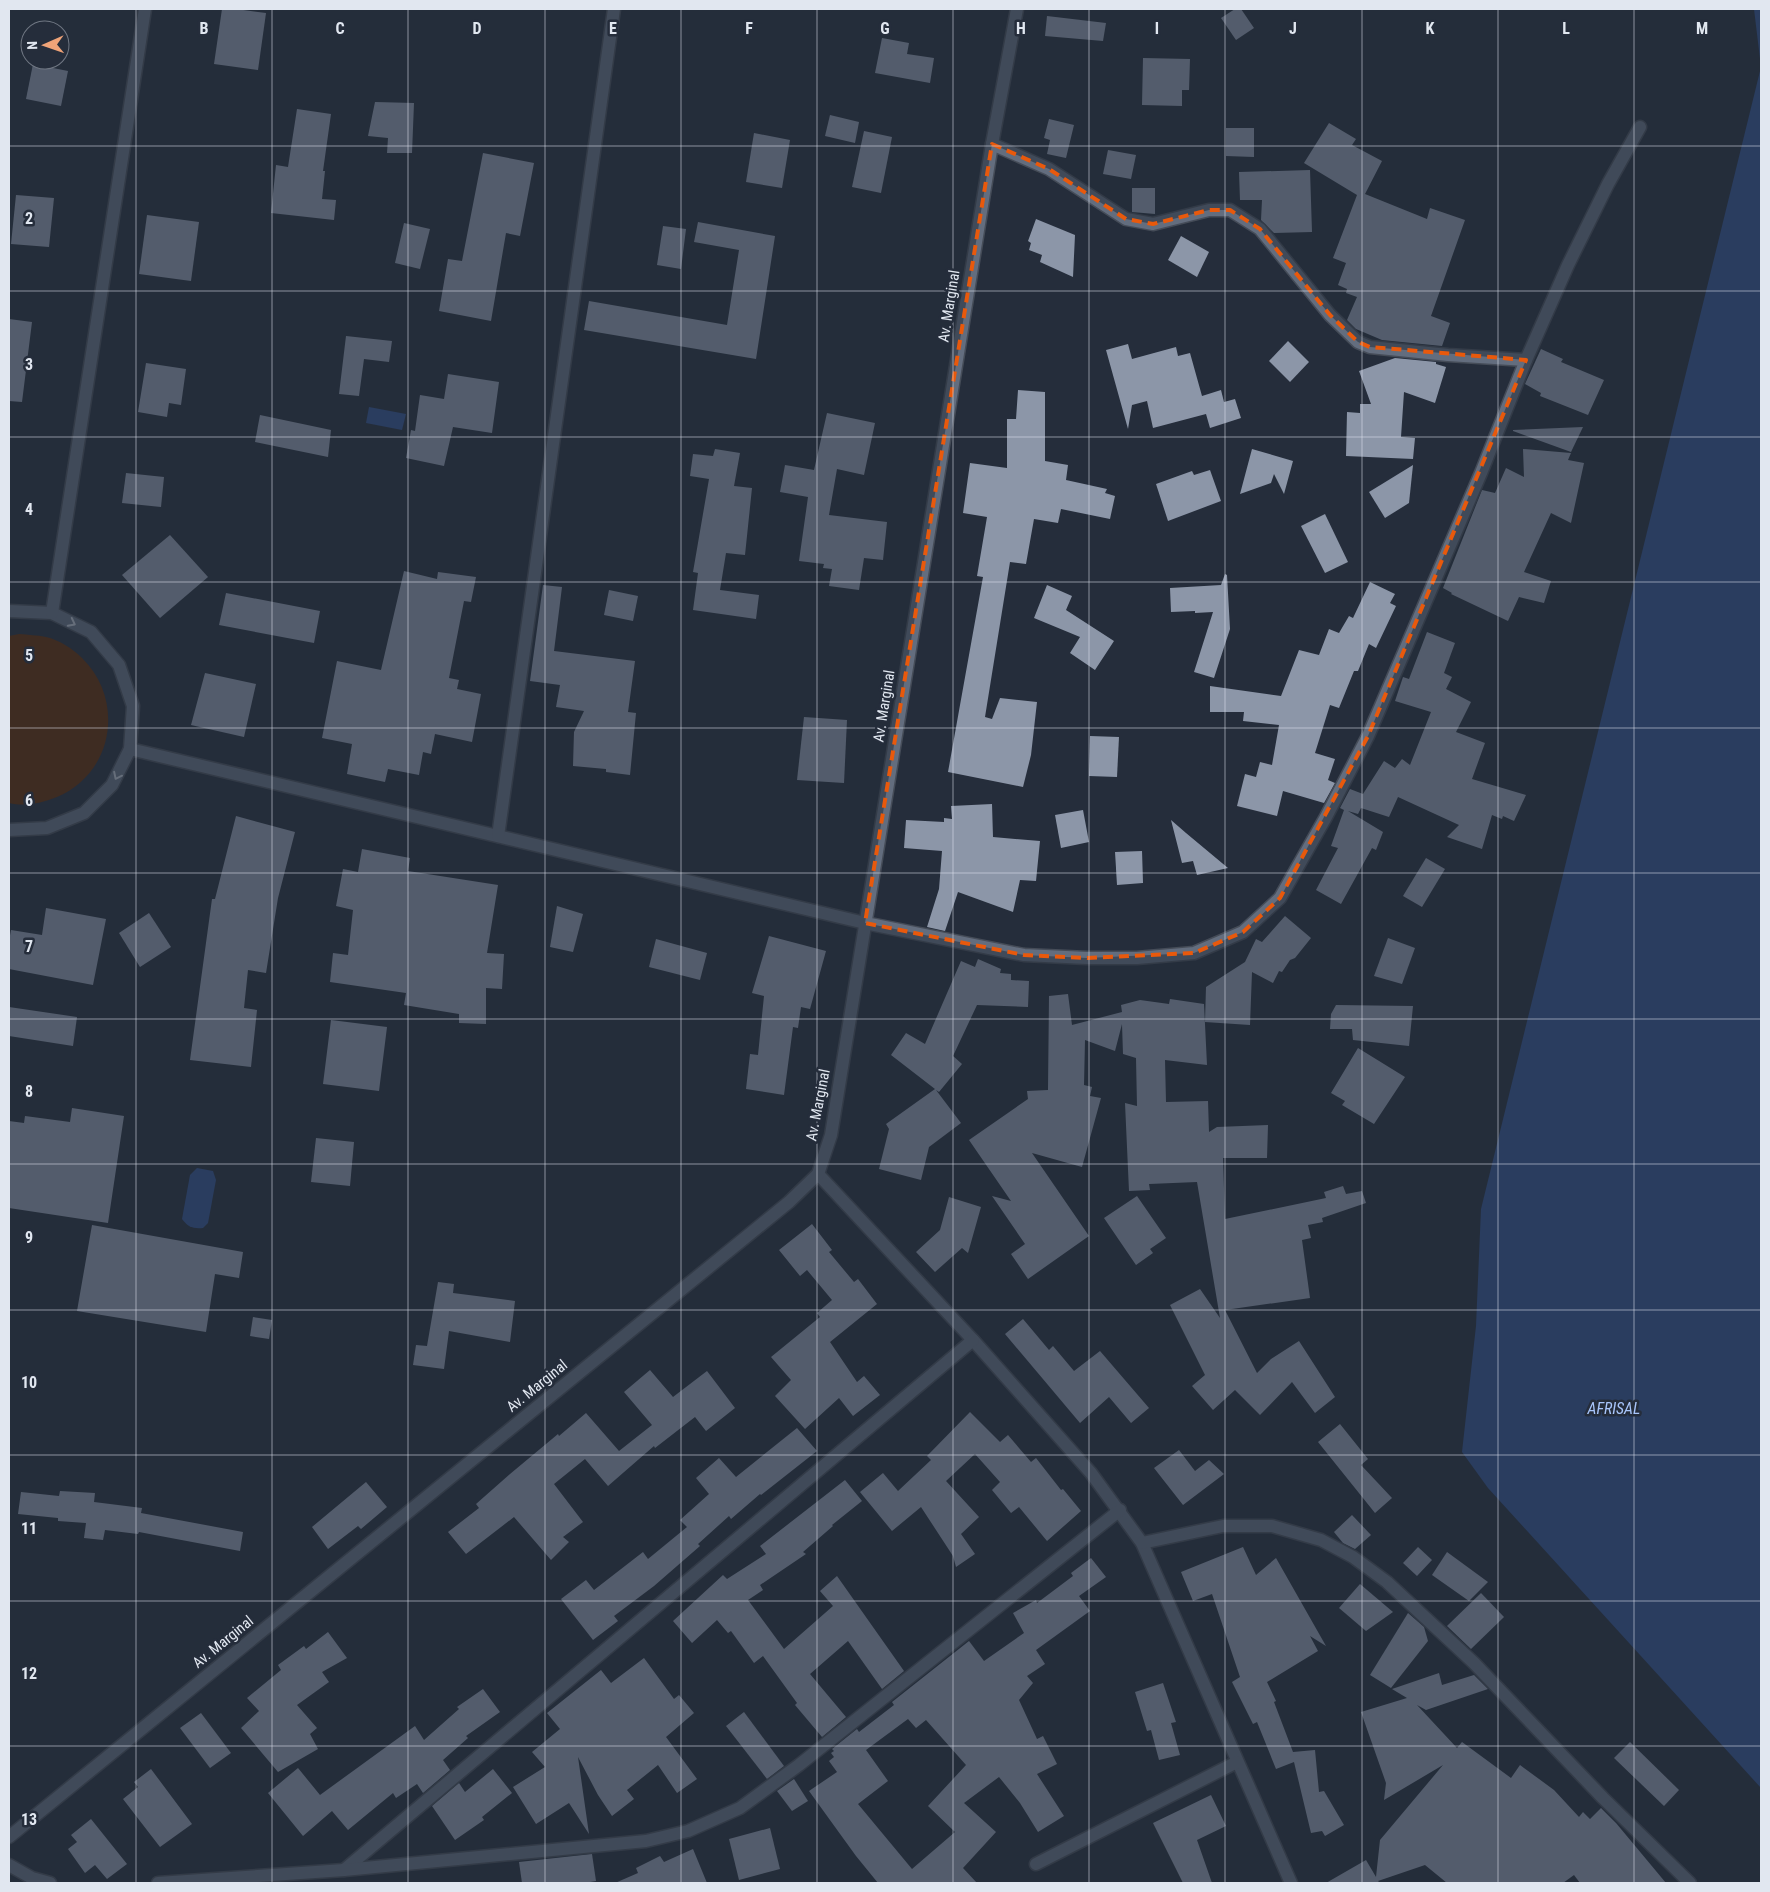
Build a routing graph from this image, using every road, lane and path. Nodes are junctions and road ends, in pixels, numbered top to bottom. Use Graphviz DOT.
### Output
graph roads {
  1 [pos="145,9"];
  2 [pos="614,9"];
  3 [pos="1017,9"];
  4 [pos="1640,127"];
  5 [pos="992,144"];
  6 [pos="1526,360"];
  7 [pos="9,611"];
  8 [pos="52,613"];
  9 [pos="130,749"];
  10 [pos="9,830"];
  11 [pos="498,836"];
  12 [pos="866,923"];
  13 [pos="818,1174"];
  14 [pos="973,1340"];
  15 [pos="1120,1510"];
  16 [pos="1142,1543"];
  17 [pos="1237,1762"];
  18 [pos="9,1837"];
  19 [pos="1036,1864"];
  20 [pos="9,1865"];
  21 [pos="344,1870"];
  22 [pos="50,1883"];
  23 [pos="158,1883"];
  24 [pos="1291,1883"];
  25 [pos="1690,1883"];
  1 -- 8 [label="street"];
  2 -- 11 [label="street"];
  3 -- 5 [label="street, Av. Marginal"];
  4 -- 6 [label="street"];
  5 -- 6 [label="street"];
  5 -- 12 [label="street, Av. Marginal"];
  6 -- 12 [label="street"];
  7 -- 8 [label="street"];
  8 -- 9 [label="street, one-way"];
  9 -- 10 [label="street, one-way"];
  9 -- 11 [label="street"];
  11 -- 12 [label="street"];
  12 -- 13 [label="street, Av. Marginal"];
  13 -- 14 [label="street"];
  13 -- 18 [label="street, Av. Marginal"];
  14 -- 15 [label="street"];
  14 -- 21 [label="street"];
  15 -- 16 [label="street"];
  15 -- 21 [label="street"];
  16 -- 17 [label="street"];
  16 -- 25 [label="street"];
  17 -- 19 [label="street"];
  17 -- 24 [label="street"];
  20 -- 22 [label="street"];
  21 -- 23 [label="street"];
}
